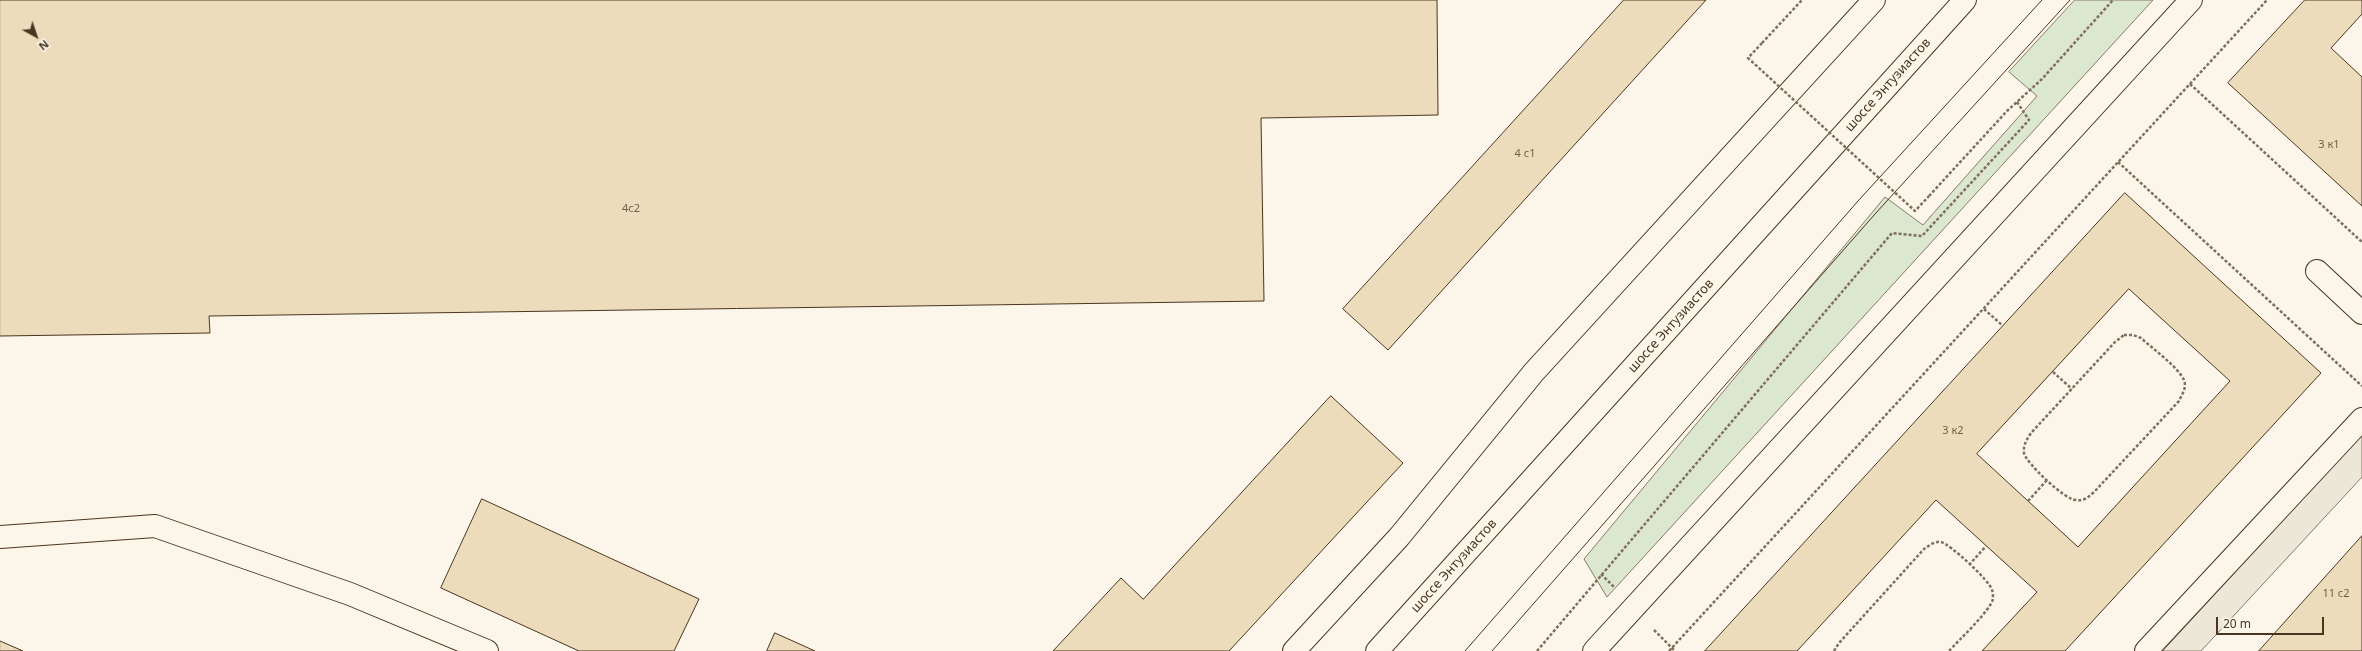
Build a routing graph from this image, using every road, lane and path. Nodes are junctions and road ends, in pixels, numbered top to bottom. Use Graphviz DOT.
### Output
graph roads {
  1 [pos="1802,0"];
  2 [pos="1874,0"];
  3 [pos="1965,0"];
  4 [pos="2113,0"];
  5 [pos="2191,0"];
  6 [pos="2267,0"];
  7 [pos="2190,84"];
  8 [pos="2017,102"];
  9 [pos="2118,162"];
  10 [pos="2362,242"];
  11 [pos="2317,271"];
  12 [pos="1984,309"];
  13 [pos="2362,313"];
  14 [pos="2003,326"];
  15 [pos="2053,372"];
  16 [pos="2362,386"];
  17 [pos="2072,389"];
  18 [pos="2362,419"];
  19 [pos="2047,480"];
  20 [pos="2028,501"];
  21 [pos="0,537"];
  22 [pos="1986,546"];
  23 [pos="1969,565"];
  24 [pos="1601,574"];
  25 [pos="1615,588"];
  26 [pos="1651,627"];
  27 [pos="1672,650"];
  28 [pos="487,651"];
  29 [pos="1294,651"];
  30 [pos="1377,651"];
  31 [pos="1537,651"];
  32 [pos="1594,651"];
  33 [pos="1834,651"];
  34 [pos="1949,651"];
  35 [pos="2146,651"];
  1 -- 8 [label="path, bridge"];
  2 -- 29 [label="main road"];
  3 -- 30 [label="main road, шоссе Энтузиастов"];
  4 -- 8 [label="path"];
  5 -- 32 [label="main road"];
  6 -- 7 [label="path"];
  7 -- 9 [label="path"];
  7 -- 10 [label="path"];
  8 -- 24 [label="path"];
  9 -- 12 [label="path"];
  9 -- 16 [label="path"];
  11 -- 13 [label="main road"];
  12 -- 14 [label="path"];
  12 -- 27 [label="path"];
  15 -- 17 [label="path"];
  17 -- 19 [label="path"];
  17 -- 19 [label="path"];
  18 -- 35 [label="main road"];
  19 -- 20 [label="path"];
  21 -- 28 [label="main road"];
  22 -- 23 [label="path"];
  23 -- 33 [label="path"];
  23 -- 34 [label="path"];
  24 -- 25 [label="path"];
  24 -- 31 [label="path"];
  26 -- 27 [label="path"];
}
